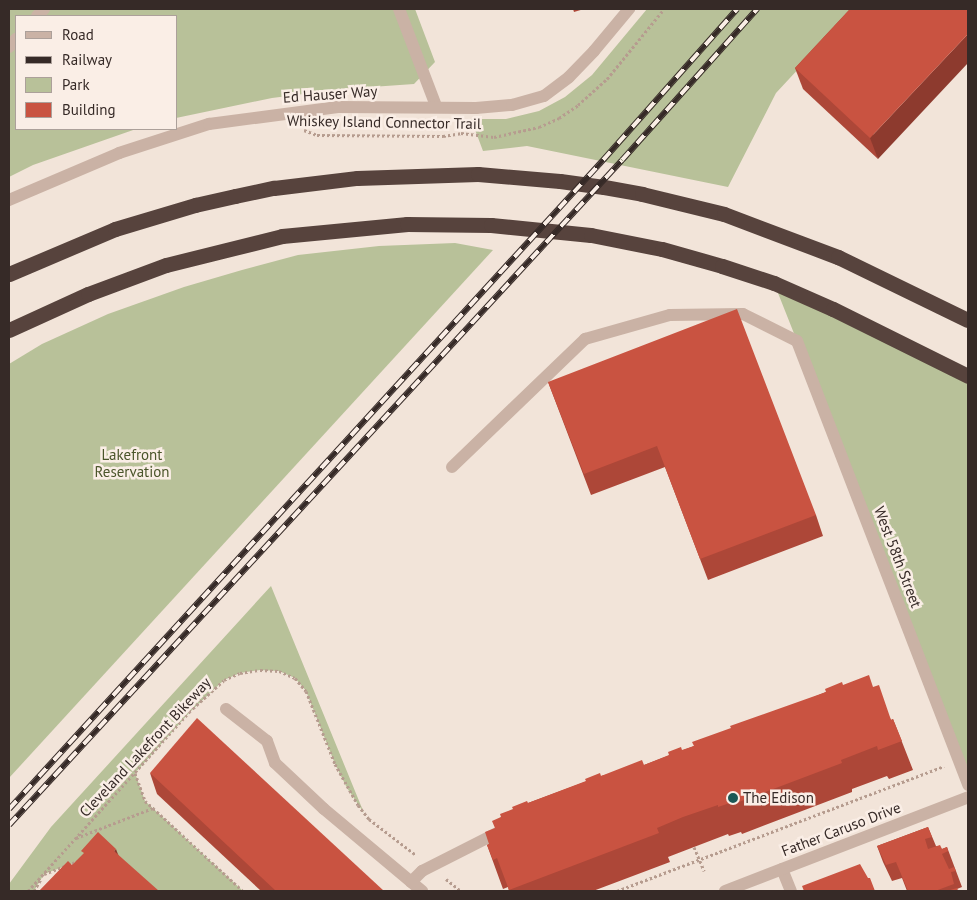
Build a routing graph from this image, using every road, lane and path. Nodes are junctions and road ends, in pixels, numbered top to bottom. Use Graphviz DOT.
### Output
graph roads {
  1 [pos="399,9"];
  2 [pos="629,9"];
  3 [pos="664,9"];
  4 [pos="436,106"];
  5 [pos="300,129"];
  6 [pos="9,200"];
  7 [pos="9,274"];
  8 [pos="968,320"];
  9 [pos="9,330"];
  10 [pos="968,376"];
  11 [pos="452,467"];
  12 [pos="226,709"];
  13 [pos="936,769"];
  14 [pos="135,773"];
  15 [pos="968,785"];
  16 [pos="968,797"];
  17 [pos="153,808"];
  18 [pos="505,829"];
  19 [pos="76,838"];
  20 [pos="694,847"];
  21 [pos="415,854"];
  22 [pos="85,859"];
  23 [pos="700,860"];
  24 [pos="782,869"];
  25 [pos="704,871"];
  26 [pos="44,874"];
  27 [pos="443,876"];
  28 [pos="411,882"];
  29 [pos="28,891"];
  30 [pos="34,891"];
  31 [pos="243,891"];
  32 [pos="422,891"];
  33 [pos="461,891"];
  34 [pos="617,891"];
  35 [pos="725,891"];
  36 [pos="791,891"];
  1 -- 4 [label="street"];
  2 -- 4 [label="street, Ed Hauser Way"];
  3 -- 5 [label="path, Whiskey Island Connector Trail"];
  4 -- 6 [label="street, Ed Hauser Way"];
  7 -- 8 [label="highway"];
  9 -- 10 [label="highway"];
  11 -- 15 [label="street, West 58th Street"];
  12 -- 28 [label="street"];
  13 -- 23 [label="path"];
  14 -- 17 [label="path"];
  14 -- 19 [label="path, Cleveland Lakefront Bikeway"];
  14 -- 21 [label="path, Cleveland Lakefront Bikeway"];
  16 -- 24 [label="street, Father Caruso Drive"];
  17 -- 19 [label="path"];
  17 -- 31 [label="path"];
  18 -- 28 [label="street"];
  19 -- 26 [label="path, Cleveland Lakefront Bikeway"];
  20 -- 23 [label="path"];
  22 -- 26 [label="path"];
  23 -- 25 [label="path"];
  23 -- 34 [label="path"];
  24 -- 35 [label="street, Father Caruso Drive"];
  24 -- 36 [label="street"];
  26 -- 29 [label="path, Cleveland Lakefront Bikeway"];
  26 -- 30 [label="path"];
  27 -- 33 [label="path"];
  28 -- 32 [label="street"];
}
